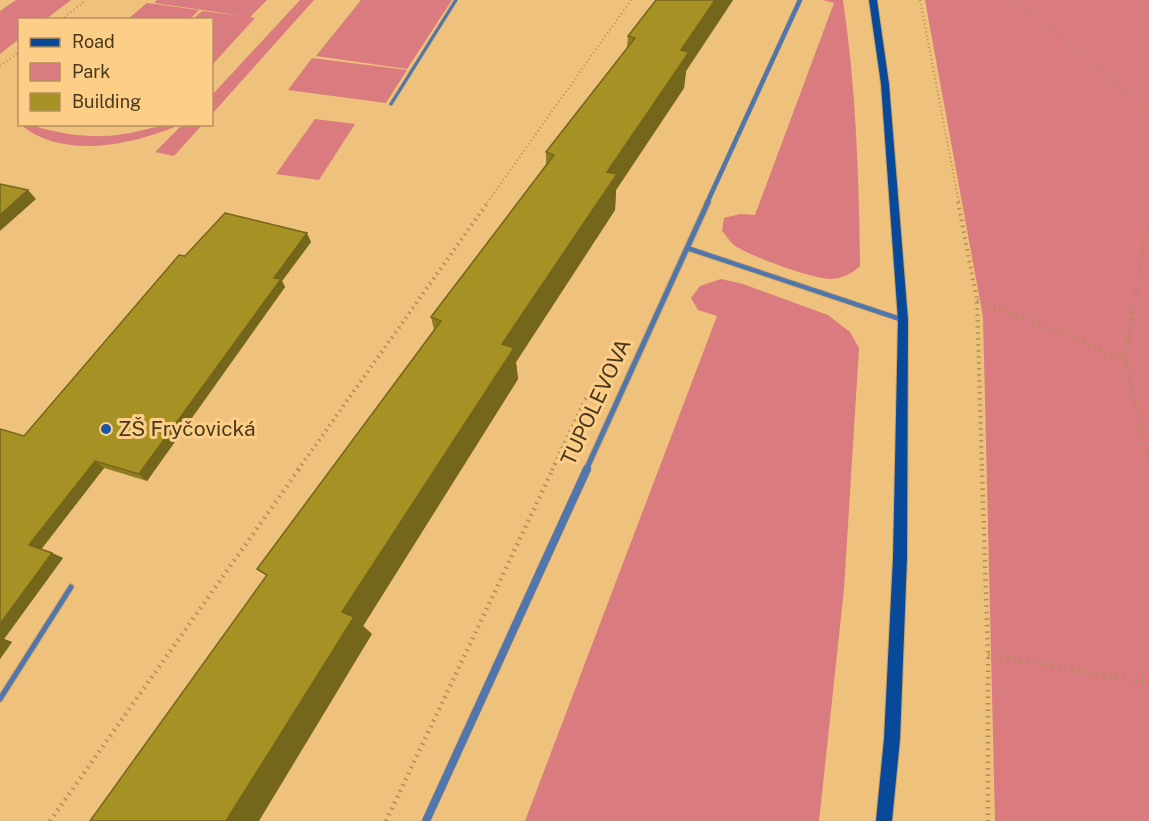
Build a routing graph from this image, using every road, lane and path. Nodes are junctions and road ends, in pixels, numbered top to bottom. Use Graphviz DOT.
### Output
graph roads {
  1 [pos="86,0"];
  2 [pos="456,0"];
  3 [pos="631,0"];
  4 [pos="800,0"];
  5 [pos="873,0"];
  6 [pos="920,0"];
  7 [pos="1018,0"];
  8 [pos="64,18"];
  9 [pos="18,52"];
  10 [pos="0,66"];
  11 [pos="391,104"];
  12 [pos="1149,113"];
  13 [pos="1149,230"];
  14 [pos="687,248"];
  15 [pos="977,300"];
  16 [pos="903,320"];
  17 [pos="1125,360"];
  18 [pos="591,388"];
  19 [pos="1149,461"];
  20 [pos="71,587"];
  21 [pos="988,655"];
  22 [pos="1149,683"];
  23 [pos="0,699"];
  24 [pos="51,821"];
  25 [pos="386,821"];
  26 [pos="426,821"];
  27 [pos="884,821"];
  28 [pos="988,821"];
  1 -- 8 [label="path"];
  2 -- 11 [label="lane"];
  3 -- 24 [label="path"];
  4 -- 14 [label="street, TUPOLEVOVA"];
  5 -- 16 [label="main road"];
  6 -- 15 [label="path"];
  7 -- 12 [label="path"];
  9 -- 10 [label="path"];
  13 -- 17 [label="path"];
  14 -- 16 [label="lane"];
  14 -- 26 [label="street, TUPOLEVOVA"];
  15 -- 17 [label="path"];
  15 -- 21 [label="path"];
  16 -- 27 [label="main road"];
  17 -- 19 [label="path"];
  18 -- 25 [label="path"];
  20 -- 23 [label="lane"];
  21 -- 22 [label="path"];
  21 -- 28 [label="path"];
}
